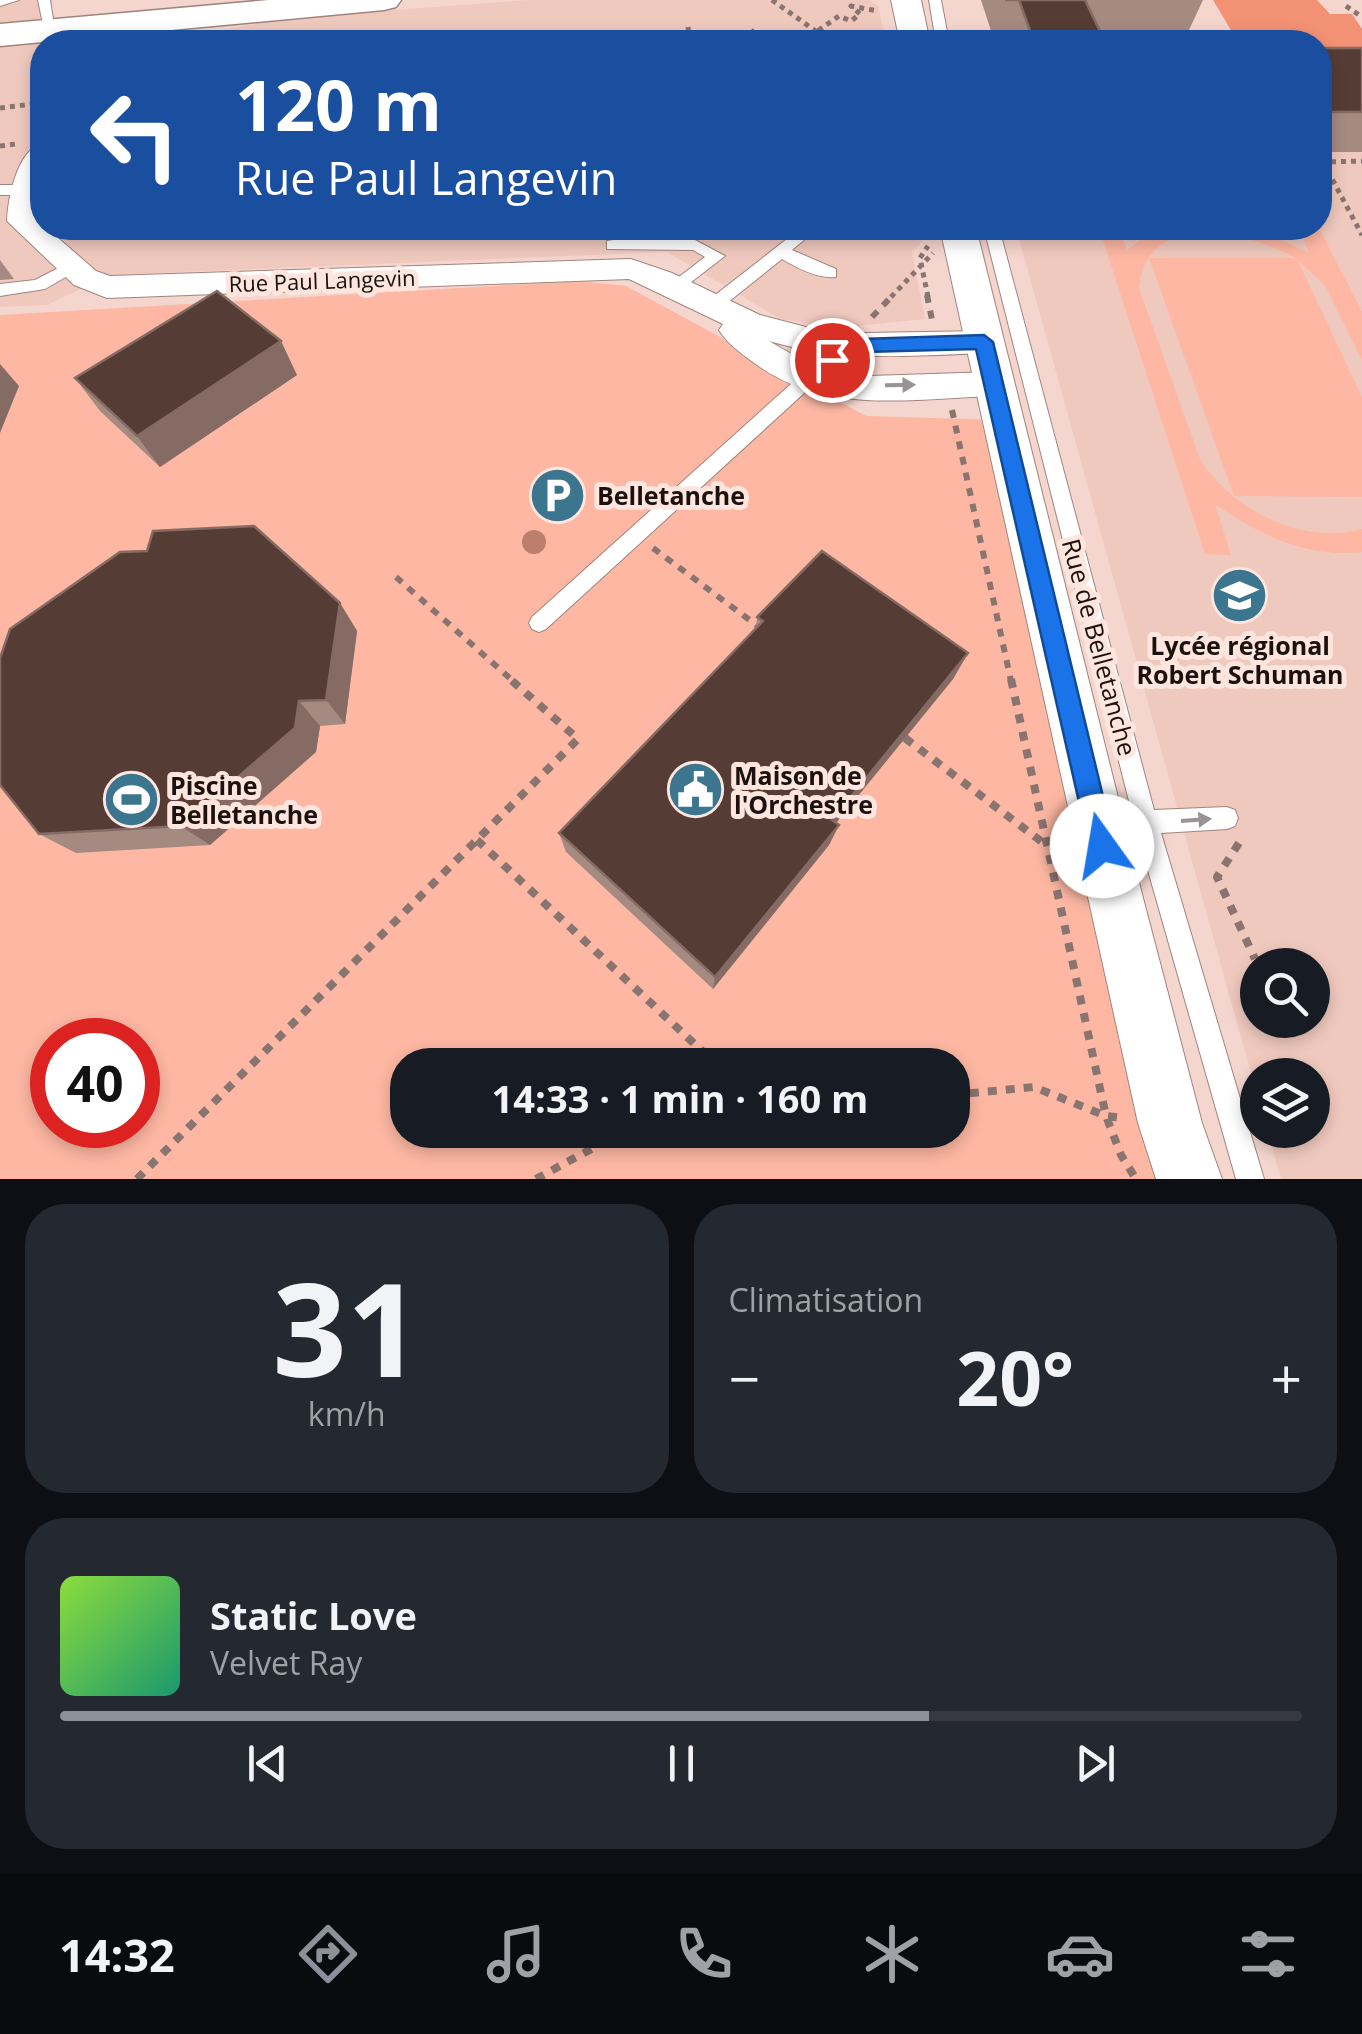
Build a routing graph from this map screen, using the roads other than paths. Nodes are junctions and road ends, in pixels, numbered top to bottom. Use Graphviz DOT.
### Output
graph roads {
  1 [pos="14,0"];
  2 [pos="384,0"];
  3 [pos="906,0"];
  4 [pos="935,0"];
  5 [pos="0,2"];
  6 [pos="47,15"];
  7 [pos="912,30"];
  8 [pos="941,30"];
  9 [pos="0,35"];
  10 [pos="30,167"];
  11 [pos="12,190"];
  12 [pos="30,229"];
  13 [pos="43,240"];
  14 [pos="795,240"];
  15 [pos="944,240"];
  16 [pos="993,240"];
  17 [pos="614,245"];
  18 [pos="781,251"];
  19 [pos="72,266"];
  20 [pos="830,273"];
  21 [pos="676,287"];
  22 [pos="0,290"];
  23 [pos="711,308"];
  24 [pos="861,338"];
  25 [pos="984,342"];
  26 [pos="806,380"];
  27 [pos="994,384"];
  28 [pos="539,623"];
  29 [pos="1227,818"];
  30 [pos="1096,828"];
  31 [pos="1189,1179"];
  32 [pos="1250,1179"];
  1 -- 5 [label="lane"];
  2 -- 6 [label="main road"];
  3 -- 7 [label="street"];
  4 -- 8 [label="lane"];
  6 -- 9 [label="main road"];
  10 -- 11 [label="street, Rue Paul Langevin"];
  11 -- 12 [label="street, Rue Paul Langevin"];
  13 -- 19 [label="street, Rue Paul Langevin"];
  14 -- 18 [label="lane"];
  15 -- 25 [label="street, Rue de Belletanche"];
  16 -- 30 [label="lane, Rue de Belletanche"];
  17 -- 21 [label="lane"];
  18 -- 20 [label="lane"];
  18 -- 23 [label="lane"];
  19 -- 21 [label="street, Rue Paul Langevin"];
  19 -- 22 [label="lane"];
  21 -- 23 [label="street, Rue Paul Langevin"];
  23 -- 24 [label="street, Rue Paul Langevin"];
  23 -- 26 [label="street, Rue Paul Langevin"];
  24 -- 25 [label="street, Rue Paul Langevin"];
  24 -- 26 [label="street"];
  25 -- 27 [label="street, Rue de Belletanche"];
  26 -- 27 [label="street, Rue Paul Langevin, one-way"];
  26 -- 28 [label="lane"];
  27 -- 30 [label="street, Rue de Belletanche"];
  30 -- 29 [label="lane, one-way"];
  30 -- 31 [label="street, Rue de Belletanche"];
  30 -- 32 [label="lane, Rue de Belletanche"];
}
